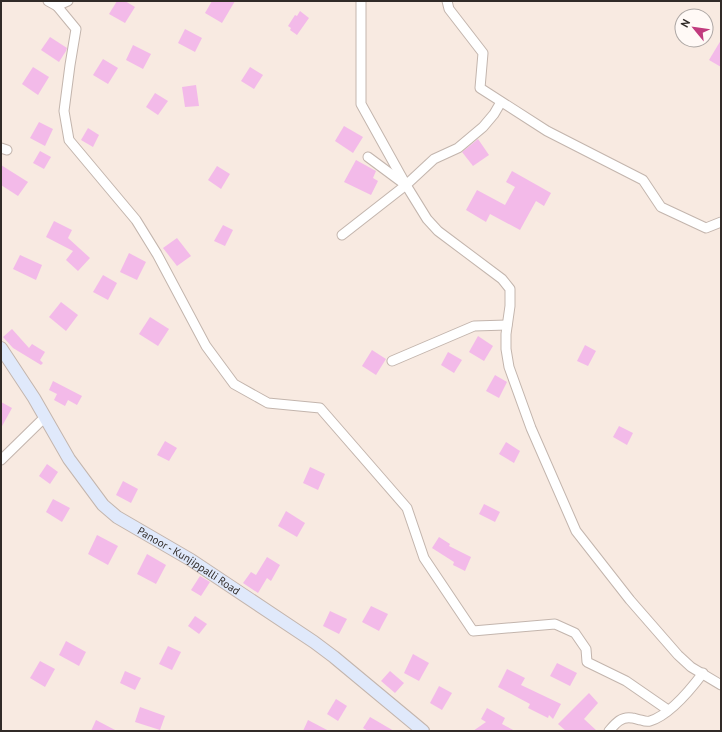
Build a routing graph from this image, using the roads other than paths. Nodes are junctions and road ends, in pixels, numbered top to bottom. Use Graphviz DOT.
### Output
graph roads {
  1 [pos="48,1"];
  2 [pos="68,1"];
  3 [pos="361,1"];
  4 [pos="447,1"];
  5 [pos="57,6"];
  6 [pos="501,102"];
  7 [pos="368,157"];
  8 [pos="406,185"];
  9 [pos="721,222"];
  10 [pos="342,235"];
  11 [pos="507,325"];
  12 [pos="1,348"];
  13 [pos="392,361"];
  14 [pos="45,417"];
  15 [pos="1,460"];
  16 [pos="703,674"];
  17 [pos="721,685"];
  18 [pos="668,710"];
  19 [pos="423,731"];
  20 [pos="609,731"];
  1 -- 5 [label="street"];
  2 -- 5 [label="street"];
  3 -- 8 [label="street"];
  4 -- 6 [label="street"];
  5 -- 18 [label="street"];
  6 -- 8 [label="street"];
  6 -- 9 [label="street"];
  7 -- 8 [label="street"];
  8 -- 10 [label="street"];
  8 -- 11 [label="street"];
  11 -- 13 [label="street"];
  11 -- 16 [label="street"];
  12 -- 14 [label="main road, Panoor - Kunjippalli Road"];
  14 -- 15 [label="street"];
  14 -- 19 [label="main road, Panoor - Kunjippalli Road"];
  16 -- 17 [label="street"];
  16 -- 18 [label="street"];
  18 -- 20 [label="street"];
}
